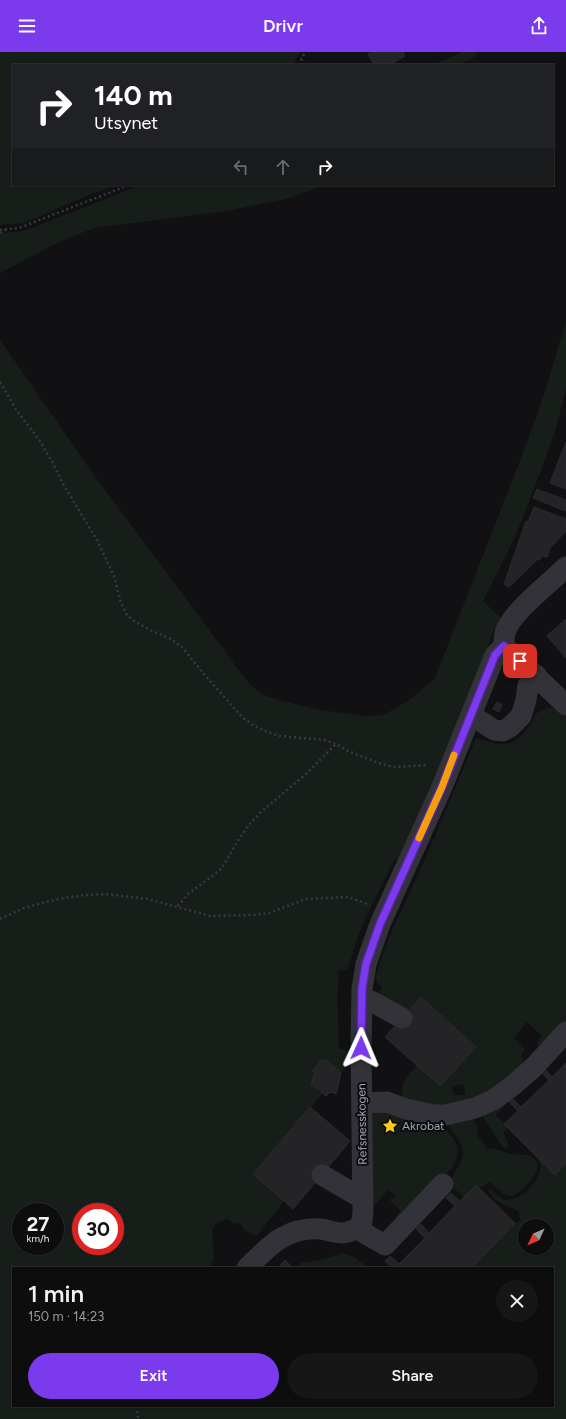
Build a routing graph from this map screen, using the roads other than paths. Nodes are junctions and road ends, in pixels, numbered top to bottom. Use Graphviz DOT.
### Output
graph roads {
  1 [pos="566,567"];
  2 [pos="504,646"];
  3 [pos="536,675"];
  4 [pos="566,705"];
  5 [pos="471,715"];
  6 [pos="362,997"];
  7 [pos="402,1018"];
  8 [pos="566,1032"];
  9 [pos="362,1103"];
  10 [pos="322,1175"];
  11 [pos="443,1184"];
  12 [pos="363,1199"];
  13 [pos="357,1229"];
  14 [pos="248,1267"];
  1 -- 2 [label="street, Refsnesskogen"];
  2 -- 3 [label="street"];
  2 -- 5 [label="street, Refsnesskogen"];
  3 -- 4 [label="street"];
  3 -- 5 [label="street"];
  5 -- 6 [label="street, Refsnesskogen"];
  6 -- 7 [label="street"];
  6 -- 9 [label="street, Refsnesskogen"];
  8 -- 9 [label="street"];
  9 -- 12 [label="street, Refsnesskogen"];
  10 -- 12 [label="street"];
  11 -- 13 [label="street"];
  12 -- 13 [label="street, Refsnesskogen"];
  13 -- 14 [label="street"];
}
